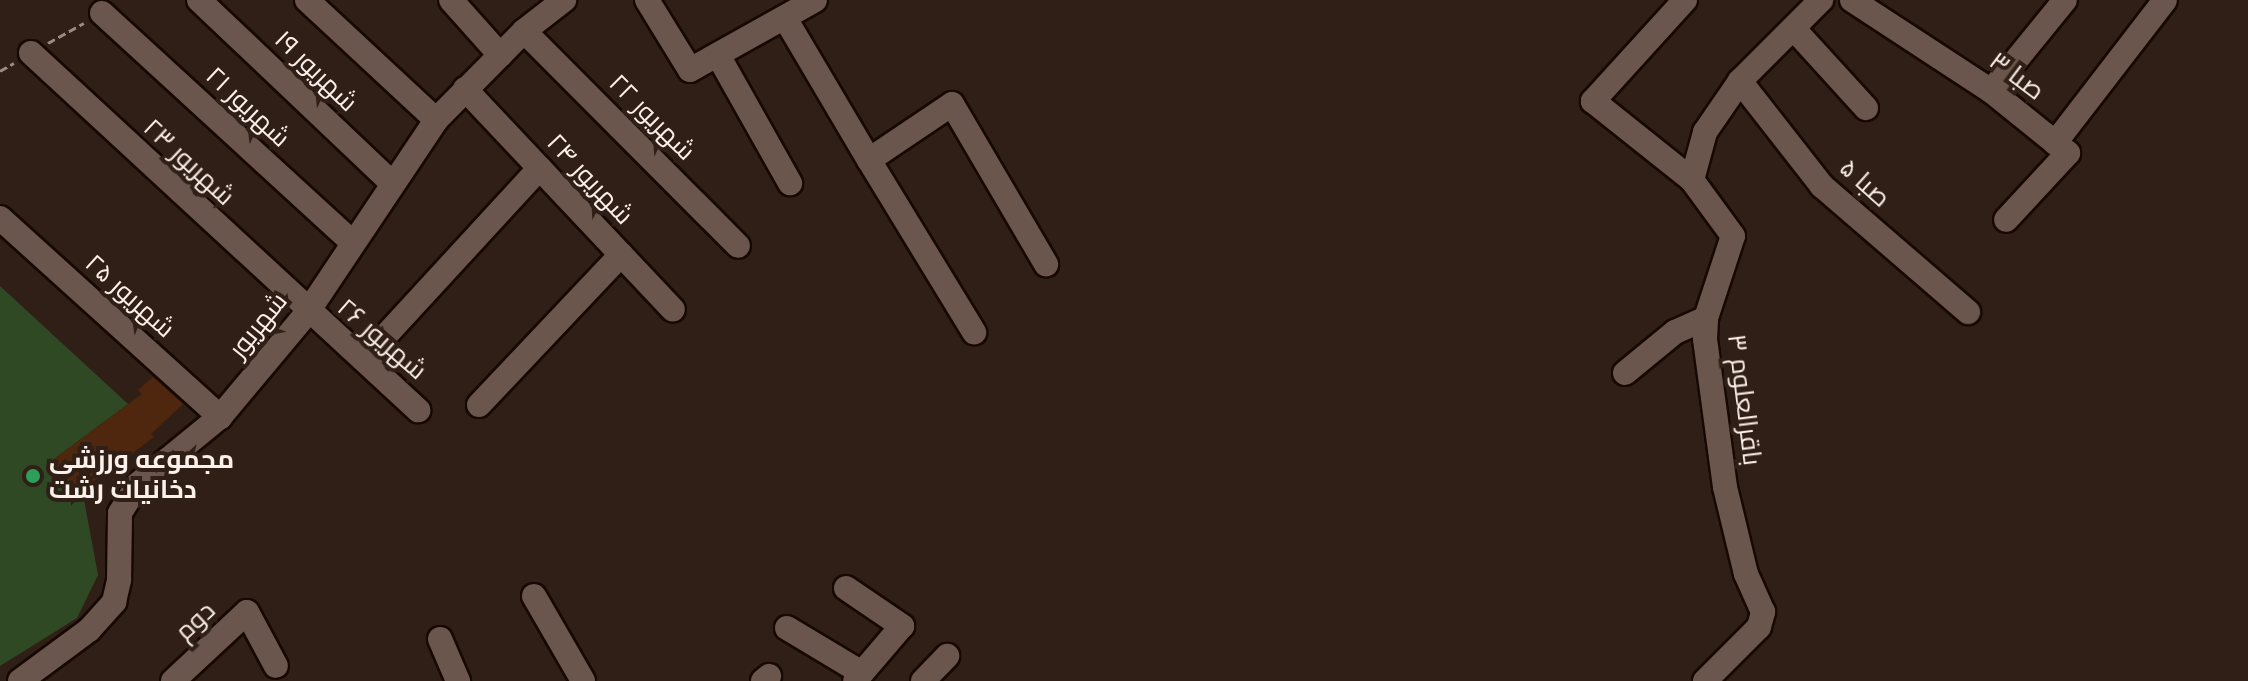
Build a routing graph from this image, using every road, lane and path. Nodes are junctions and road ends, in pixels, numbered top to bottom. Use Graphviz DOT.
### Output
graph roads {
  1 [pos="199,0"];
  2 [pos="307,0"];
  3 [pos="451,0"];
  4 [pos="564,0"];
  5 [pos="647,0"];
  6 [pos="1685,0"];
  7 [pos="1821,0"];
  8 [pos="1852,0"];
  9 [pos="2065,0"];
  10 [pos="2165,0"];
  11 [pos="800,7"];
  12 [pos="102,13"];
  13 [pos="1794,29"];
  14 [pos="524,31"];
  15 [pos="31,53"];
  16 [pos="500,55"];
  17 [pos="719,57"];
  18 [pos="0,71"];
  19 [pos="1740,81"];
  20 [pos="465,89"];
  21 [pos="1991,91"];
  22 [pos="1866,108"];
  23 [pos="436,120"];
  24 [pos="2055,143"];
  25 [pos="869,160"];
  26 [pos="540,168"];
  27 [pos="1692,180"];
  28 [pos="790,183"];
  29 [pos="393,184"];
  30 [pos="0,218"];
  31 [pos="2006,220"];
  32 [pos="353,243"];
  33 [pos="738,246"];
  34 [pos="621,255"];
  35 [pos="1046,264"];
  36 [pos="673,310"];
  37 [pos="1968,312"];
  38 [pos="307,313"];
  39 [pos="1706,318"];
  40 [pos="974,332"];
  41 [pos="365,358"];
  42 [pos="1625,373"];
  43 [pos="479,405"];
  44 [pos="418,410"];
  45 [pos="220,417"];
  46 [pos="846,588"];
  47 [pos="534,596"];
  48 [pos="787,628"];
  49 [pos="440,639"];
  50 [pos="947,656"];
  51 [pos="276,666"];
  52 [pos="859,677"];
  53 [pos="20,681"];
  54 [pos="173,681"];
  55 [pos="458,681"];
  56 [pos="583,681"];
  57 [pos="923,681"];
  58 [pos="1705,681"];
  1 -- 29 [label="street, شهریور ۱۹"];
  2 -- 23 [label="street"];
  3 -- 16 [label="street"];
  4 -- 14 [label="street, شهریور"];
  5 -- 17 [label="street"];
  6 -- 27 [label="street"];
  7 -- 13 [label="street"];
  8 -- 21 [label="street, صبا ۳"];
  9 -- 21 [label="street"];
  10 -- 24 [label="street"];
  11 -- 17 [label="street"];
  11 -- 25 [label="street"];
  12 -- 15 [label="path"];
  12 -- 32 [label="street, شهریور ۲۱"];
  13 -- 19 [label="street"];
  13 -- 22 [label="street"];
  14 -- 16 [label="street, شهریور"];
  14 -- 33 [label="street, شهریور ۲۲"];
  15 -- 18 [label="path"];
  15 -- 38 [label="street, شهریور ۲۳"];
  16 -- 20 [label="street, شهریور"];
  17 -- 28 [label="street"];
  19 -- 27 [label="street"];
  19 -- 37 [label="street, صبا ۵"];
  20 -- 23 [label="street, شهریور"];
  20 -- 26 [label="street, شهریور ۲۴"];
  21 -- 24 [label="street, صبا ۳"];
  23 -- 29 [label="street, شهریور"];
  24 -- 31 [label="street"];
  25 -- 35 [label="street"];
  25 -- 40 [label="street"];
  26 -- 34 [label="street, شهریور ۲۴"];
  26 -- 41 [label="street"];
  27 -- 39 [label="street, باقرالعلوم ۳"];
  29 -- 32 [label="street, شهریور"];
  30 -- 45 [label="street, شهریور ۲۵"];
  32 -- 38 [label="street, شهریور"];
  34 -- 36 [label="street, شهریور ۲۴"];
  34 -- 43 [label="street"];
  38 -- 41 [label="street, شهریور ۲۶"];
  38 -- 45 [label="street, شهریور"];
  39 -- 42 [label="street"];
  39 -- 58 [label="street, باقرالعلوم ۳"];
  41 -- 44 [label="street, شهریور ۲۶"];
  45 -- 53 [label="street, شهریور"];
  46 -- 52 [label="street"];
  47 -- 56 [label="street"];
  48 -- 52 [label="street"];
  49 -- 55 [label="street"];
  50 -- 57 [label="street"];
  51 -- 54 [label="street, دوم"];
}
